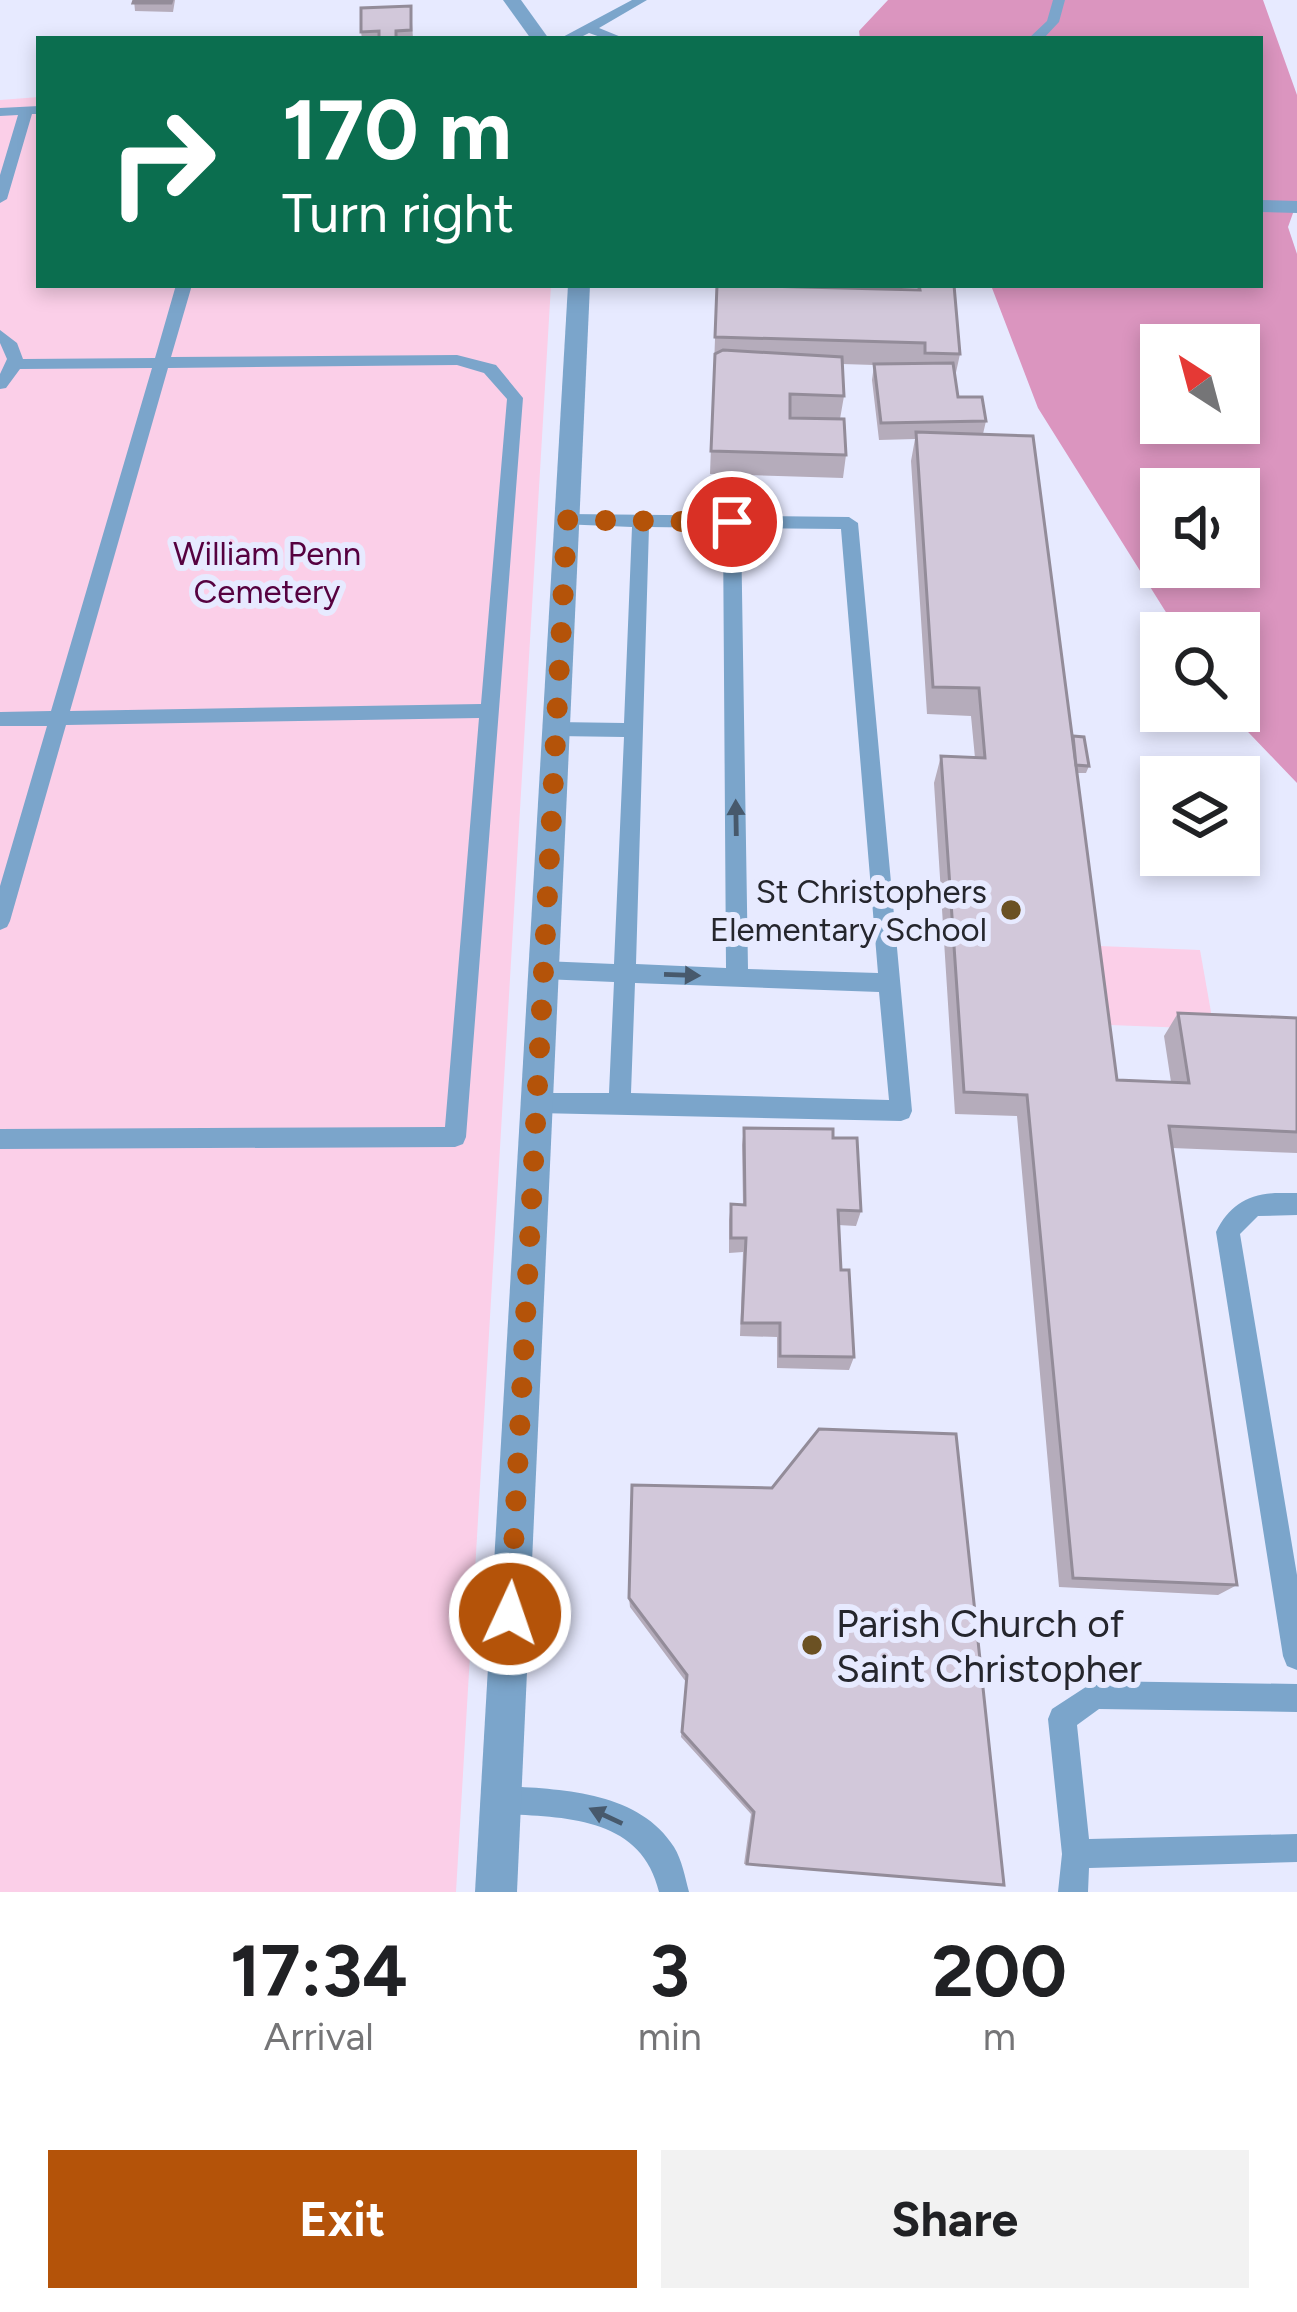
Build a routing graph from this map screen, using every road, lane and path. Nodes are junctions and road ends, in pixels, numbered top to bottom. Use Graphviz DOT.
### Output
graph roads {
  1 [pos="512,0"];
  2 [pos="641,0"];
  3 [pos="1059,0"];
  4 [pos="588,29"];
  5 [pos="538,36"];
  6 [pos="573,36"];
  7 [pos="610,36"];
  8 [pos="1038,36"];
  9 [pos="32,110"];
  10 [pos="0,112"];
  11 [pos="0,199"];
  12 [pos="1263,206"];
  13 [pos="1297,207"];
  14 [pos="183,288"];
  15 [pos="579,288"];
  16 [pos="0,335"];
  17 [pos="160,361"];
  18 [pos="15,364"];
  19 [pos="0,384"];
  20 [pos="567,520"];
  21 [pos="641,521"];
  22 [pos="732,522"];
  23 [pos="491,712"];
  24 [pos="59,717"];
  25 [pos="0,719"];
  26 [pos="556,729"];
  27 [pos="632,730"];
  28 [pos="0,921"];
  29 [pos="544,970"];
  30 [pos="622,973"];
  31 [pos="737,977"];
  32 [pos="889,982"];
  33 [pos="537,1102"];
  34 [pos="620,1103"];
  35 [pos="0,1139"];
  36 [pos="1297,1204"];
  37 [pos="1297,1656"];
  38 [pos="1297,1698"];
  39 [pos="500,1800"];
  40 [pos="1297,1848"];
  41 [pos="1076,1854"];
  42 [pos="496,1892"];
  43 [pos="674,1892"];
  44 [pos="1073,1892"];
  1 -- 5 [label="street"];
  2 -- 4 [label="lane"];
  3 -- 8 [label="lane"];
  4 -- 6 [label="lane"];
  4 -- 7 [label="lane"];
  9 -- 10 [label="lane"];
  9 -- 11 [label="lane"];
  12 -- 13 [label="street"];
  14 -- 17 [label="lane"];
  15 -- 20 [label="street"];
  16 -- 18 [label="lane"];
  17 -- 18 [label="lane"];
  17 -- 23 [label="lane"];
  17 -- 24 [label="lane"];
  18 -- 19 [label="lane"];
  20 -- 21 [label="lane"];
  20 -- 26 [label="street"];
  21 -- 22 [label="lane"];
  21 -- 27 [label="lane"];
  31 -- 22 [label="lane, one-way"];
  22 -- 32 [label="lane"];
  23 -- 24 [label="lane"];
  23 -- 35 [label="lane"];
  24 -- 25 [label="lane"];
  24 -- 28 [label="lane"];
  26 -- 27 [label="lane"];
  26 -- 29 [label="street"];
  27 -- 30 [label="lane"];
  29 -- 30 [label="lane"];
  29 -- 33 [label="street"];
  30 -- 31 [label="lane, one-way"];
  30 -- 34 [label="lane"];
  31 -- 32 [label="lane"];
  32 -- 34 [label="lane"];
  33 -- 34 [label="lane"];
  33 -- 39 [label="street"];
  36 -- 37 [label="lane"];
  38 -- 41 [label="lane"];
  39 -- 42 [label="street"];
  43 -- 39 [label="lane, one-way"];
  40 -- 41 [label="lane"];
  41 -- 44 [label="lane"];
}
